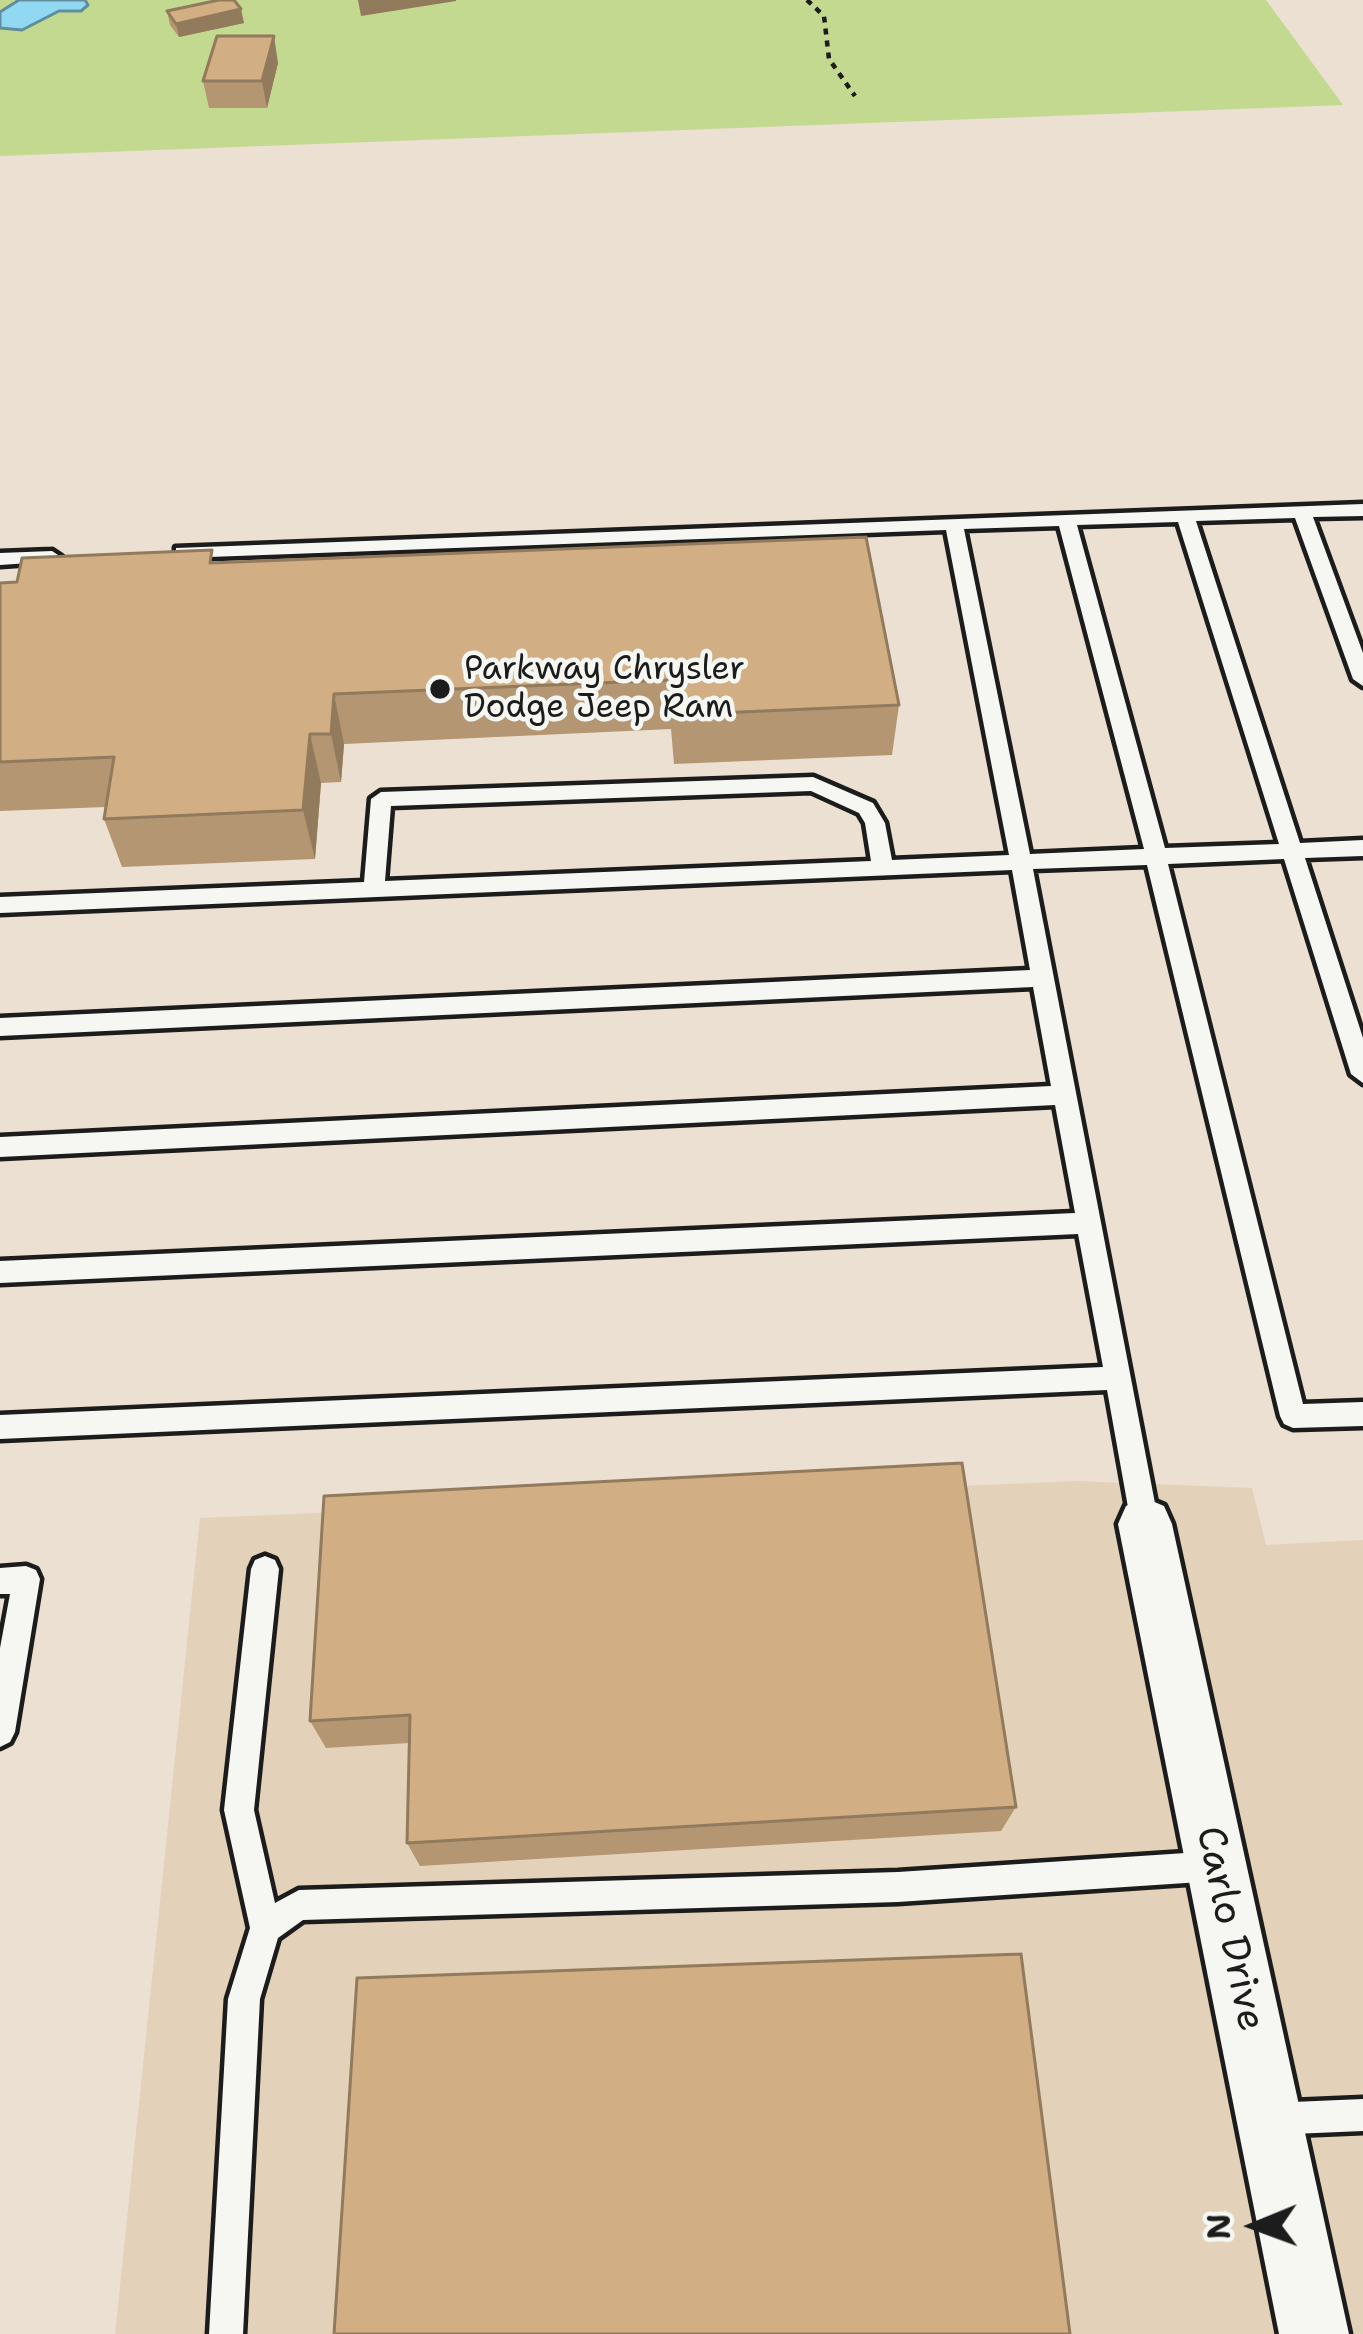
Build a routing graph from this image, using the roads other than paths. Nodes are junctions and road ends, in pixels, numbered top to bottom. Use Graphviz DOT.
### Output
graph roads {
  1 [pos="1363,510"];
  2 [pos="1301,512"];
  3 [pos="1185,516"];
  4 [pos="1066,520"];
  5 [pos="954,524"];
  6 [pos="167,553"];
  7 [pos="71,556"];
  8 [pos="0,559"];
  9 [pos="1363,679"];
  10 [pos="1363,848"];
  11 [pos="1294,850"];
  12 [pos="1156,856"];
  13 [pos="1021,862"];
  14 [pos="883,868"];
  15 [pos="374,889"];
  16 [pos="0,905"];
  17 [pos="1042,978"];
  18 [pos="0,1027"];
  19 [pos="1363,1074"];
  20 [pos="1064,1095"];
  21 [pos="0,1147"];
  22 [pos="1088,1223"];
  23 [pos="0,1272"];
  24 [pos="1118,1378"];
  25 [pos="1363,1414"];
  26 [pos="0,1427"];
  27 [pos="1145,1524"];
  28 [pos="265,1569"];
  29 [pos="0,1580"];
  30 [pos="0,1732"];
  31 [pos="1216,1866"];
  32 [pos="265,1928"];
  33 [pos="1363,2115"];
  34 [pos="1269,2120"];
  35 [pos="226,2334"];
  36 [pos="1314,2334"];
  1 -- 2 [label="lane"];
  2 -- 3 [label="lane"];
  2 -- 9 [label="lane"];
  3 -- 4 [label="lane"];
  3 -- 11 [label="lane"];
  4 -- 5 [label="lane"];
  4 -- 12 [label="lane"];
  5 -- 6 [label="lane"];
  5 -- 13 [label="lane"];
  7 -- 8 [label="lane"];
  10 -- 11 [label="lane"];
  11 -- 12 [label="lane"];
  11 -- 19 [label="lane"];
  12 -- 13 [label="lane"];
  12 -- 25 [label="lane"];
  13 -- 14 [label="lane"];
  13 -- 17 [label="lane"];
  14 -- 15 [label="lane"];
  14 -- 15 [label="lane"];
  15 -- 16 [label="lane"];
  17 -- 18 [label="lane"];
  17 -- 20 [label="lane"];
  20 -- 21 [label="lane"];
  20 -- 22 [label="lane"];
  22 -- 23 [label="lane"];
  22 -- 24 [label="lane"];
  24 -- 26 [label="lane"];
  24 -- 27 [label="lane"];
  27 -- 31 [label="street, Carlo Drive"];
  28 -- 32 [label="lane"];
  29 -- 30 [label="lane"];
  31 -- 32 [label="lane"];
  31 -- 34 [label="street, Carlo Drive"];
  32 -- 35 [label="lane"];
  33 -- 34 [label="lane"];
  34 -- 36 [label="street, Carlo Drive"];
}
